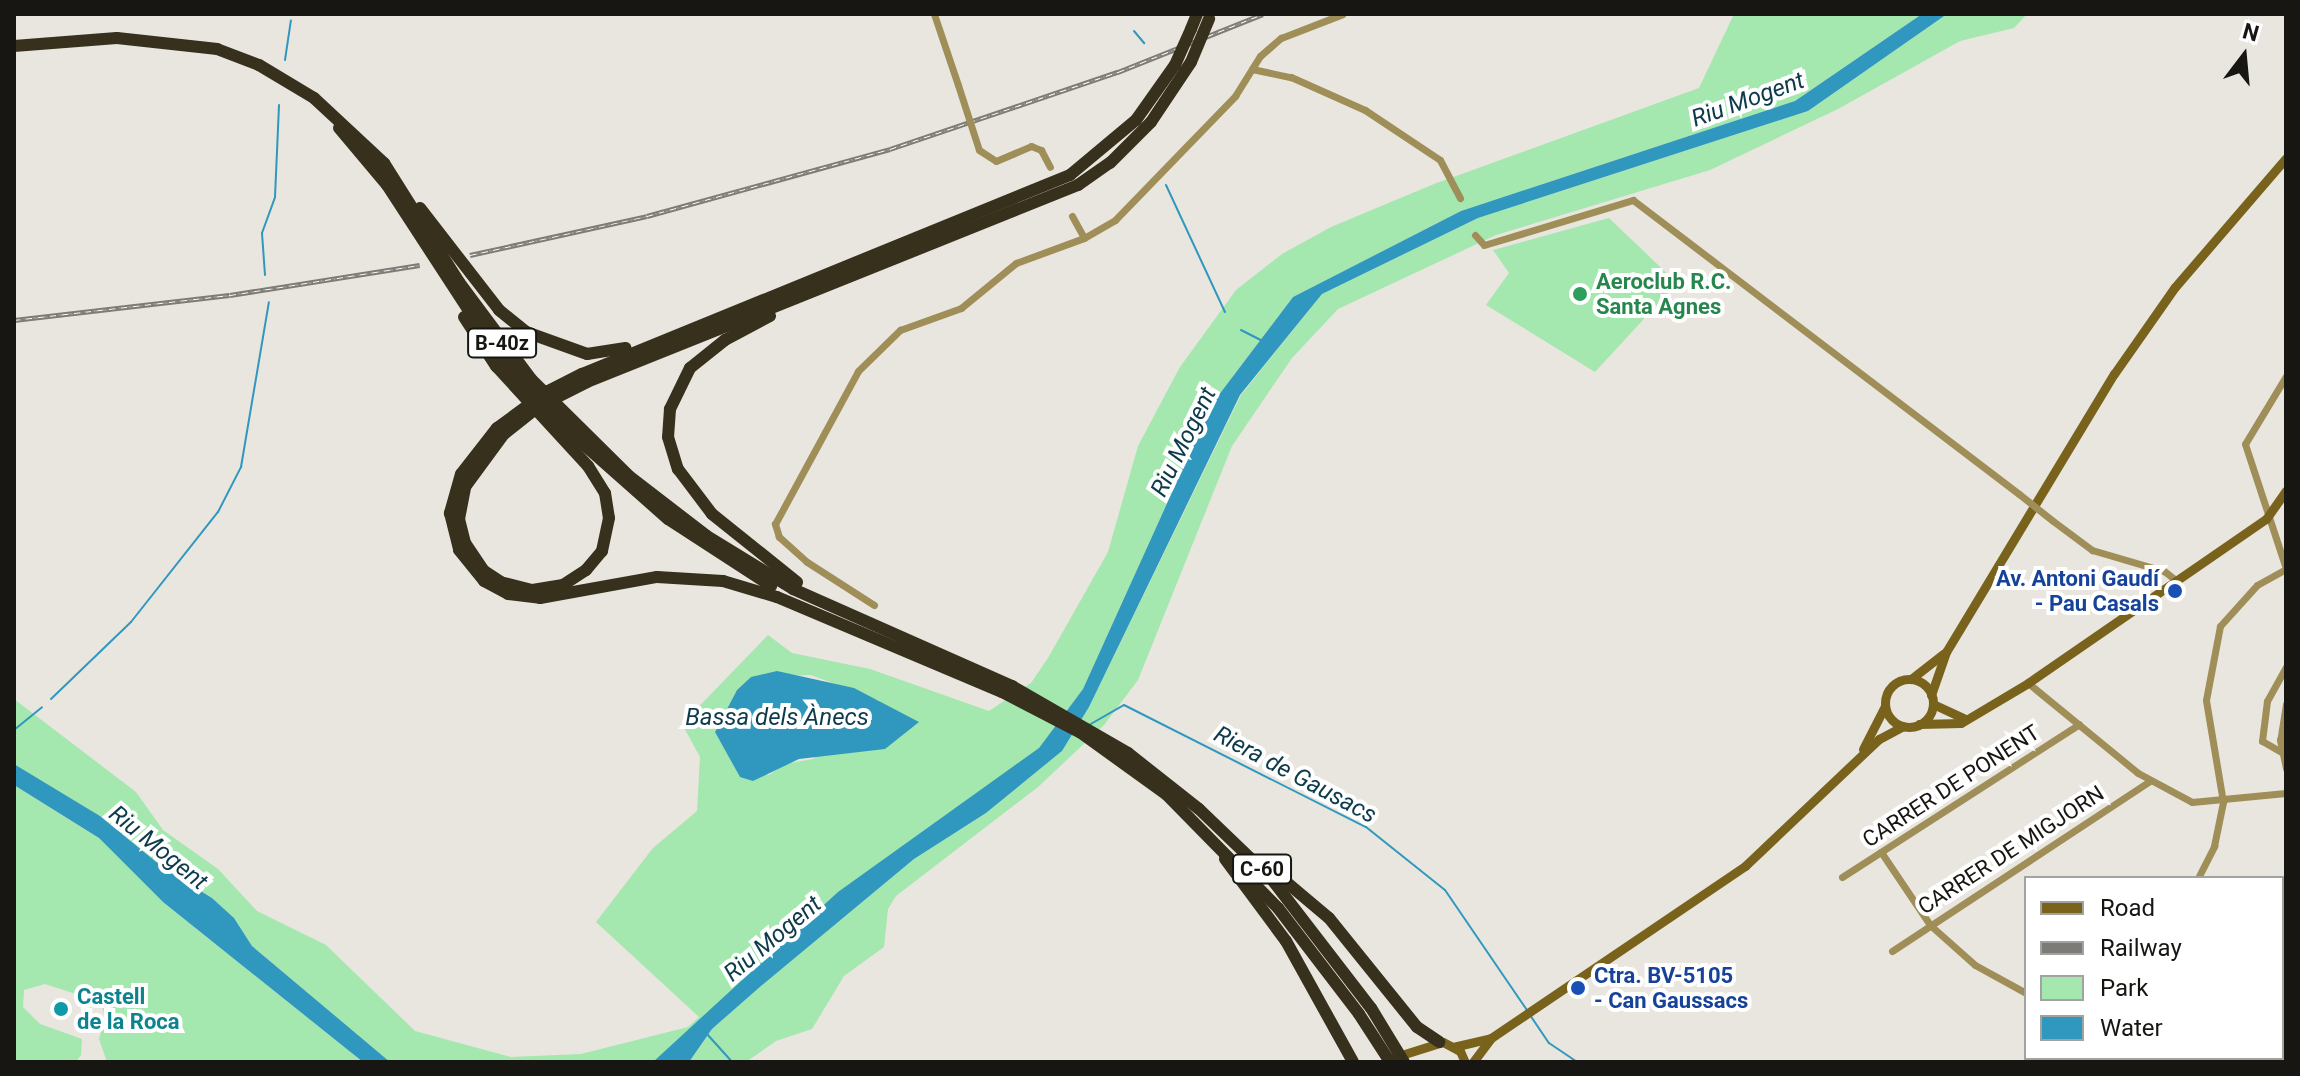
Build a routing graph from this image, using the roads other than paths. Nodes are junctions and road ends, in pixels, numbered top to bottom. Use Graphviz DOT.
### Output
graph roads {
  1 [pos="934,14"];
  2 [pos="1343,14"];
  3 [pos="1204,15"];
  4 [pos="183,43"];
  5 [pos="14,46"];
  6 [pos="1252,69"];
  7 [pos="2286,158"];
  8 [pos="384,163"];
  9 [pos="1050,167"];
  10 [pos="1460,198"];
  11 [pos="1072,216"];
  12 [pos="1475,235"];
  13 [pos="1084,238"];
  14 [pos="443,273"];
  15 [pos="786,303"];
  16 [pos="664,339"];
  17 [pos="2286,376"];
  18 [pos="584,378"];
  19 [pos="501,431"];
  20 [pos="2286,490"];
  21 [pos="2266,519"];
  22 [pos="2286,569"];
  23 [pos="2179,583"];
  24 [pos="874,605"];
  25 [pos="855,624"];
  26 [pos="1946,652"];
  27 [pos="2286,667"];
  28 [pos="1910,679"];
  29 [pos="2028,683"];
  30 [pos="1932,700"];
  31 [pos="2286,704"];
  32 [pos="1885,706"];
  33 [pos="1971,718"];
  34 [pos="1919,724"];
  35 [pos="2079,724"];
  36 [pos="1903,726"];
  37 [pos="2283,753"];
  38 [pos="1857,758"];
  39 [pos="2286,769"];
  40 [pos="2150,781"];
  41 [pos="2286,793"];
  42 [pos="2223,802"];
  43 [pos="1210,827"];
  44 [pos="1881,852"];
  45 [pos="2199,876"];
  46 [pos="1842,877"];
  47 [pos="1930,925"];
  48 [pos="1892,951"];
  49 [pos="2024,992"];
  50 [pos="1491,1038"];
  51 [pos="1439,1042"];
  52 [pos="1453,1047"];
  53 [pos="1353,1062"];
  54 [pos="1390,1062"];
  55 [pos="1404,1062"];
  56 [pos="1465,1062"];
  57 [pos="1473,1062"];
  1 -- 9 [label="street, bridge"];
  2 -- 6 [label="street"];
  3 -- 15 [label="highway, bridge"];
  3 -- 16 [label="highway, bridge"];
  4 -- 5 [label="highway, B-40z"];
  4 -- 8 [label="highway, B-40z"];
  4 -- 14 [label="highway, B-40z"];
  6 -- 10 [label="street"];
  6 -- 13 [label="street"];
  7 -- 26 [label="main road"];
  8 -- 16 [label="highway"];
  8 -- 25 [label="highway, B-40z"];
  11 -- 13 [label="street"];
  12 -- 23 [label="street, bridge"];
  13 -- 24 [label="street"];
  14 -- 19 [label="highway"];
  14 -- 25 [label="highway, B-40z"];
  15 -- 18 [label="highway"];
  15 -- 25 [label="highway"];
  16 -- 18 [label="highway"];
  17 -- 21 [label="street"];
  18 -- 19 [label="highway, bridge"];
  19 -- 25 [label="highway"];
  20 -- 21 [label="main road"];
  21 -- 22 [label="street"];
  21 -- 23 [label="main road"];
  22 -- 42 [label="street"];
  23 -- 29 [label="main road"];
  25 -- 43 [label="highway, C-60"];
  26 -- 28 [label="main road"];
  26 -- 30 [label="main road"];
  27 -- 37 [label="street"];
  28 -- 30 [label="main road"];
  28 -- 32 [label="main road"];
  29 -- 33 [label="main road"];
  29 -- 35 [label="street"];
  30 -- 33 [label="main road"];
  30 -- 34 [label="main road"];
  31 -- 37 [label="street"];
  32 -- 36 [label="main road"];
  32 -- 38 [label="main road"];
  33 -- 34 [label="main road"];
  34 -- 36 [label="main road"];
  35 -- 40 [label="street"];
  35 -- 44 [label="street, CARRER DE PONENT"];
  36 -- 38 [label="main road"];
  37 -- 39 [label="street"];
  38 -- 50 [label="main road"];
  40 -- 42 [label="street"];
  40 -- 47 [label="street, CARRER DE MIGJORN"];
  41 -- 42 [label="street"];
  42 -- 45 [label="street"];
  43 -- 51 [label="highway"];
  43 -- 53 [label="highway"];
  43 -- 54 [label="highway, C-60, bridge"];
  43 -- 55 [label="highway, C-60, bridge"];
  44 -- 46 [label="street, CARRER DE PONENT"];
  44 -- 47 [label="street"];
  47 -- 48 [label="street, CARRER DE MIGJORN"];
  47 -- 49 [label="street"];
  50 -- 52 [label="main road"];
  50 -- 57 [label="main road"];
  51 -- 52 [label="main road"];
  51 -- 54 [label="main road"];
  52 -- 56 [label="main road"];
}
